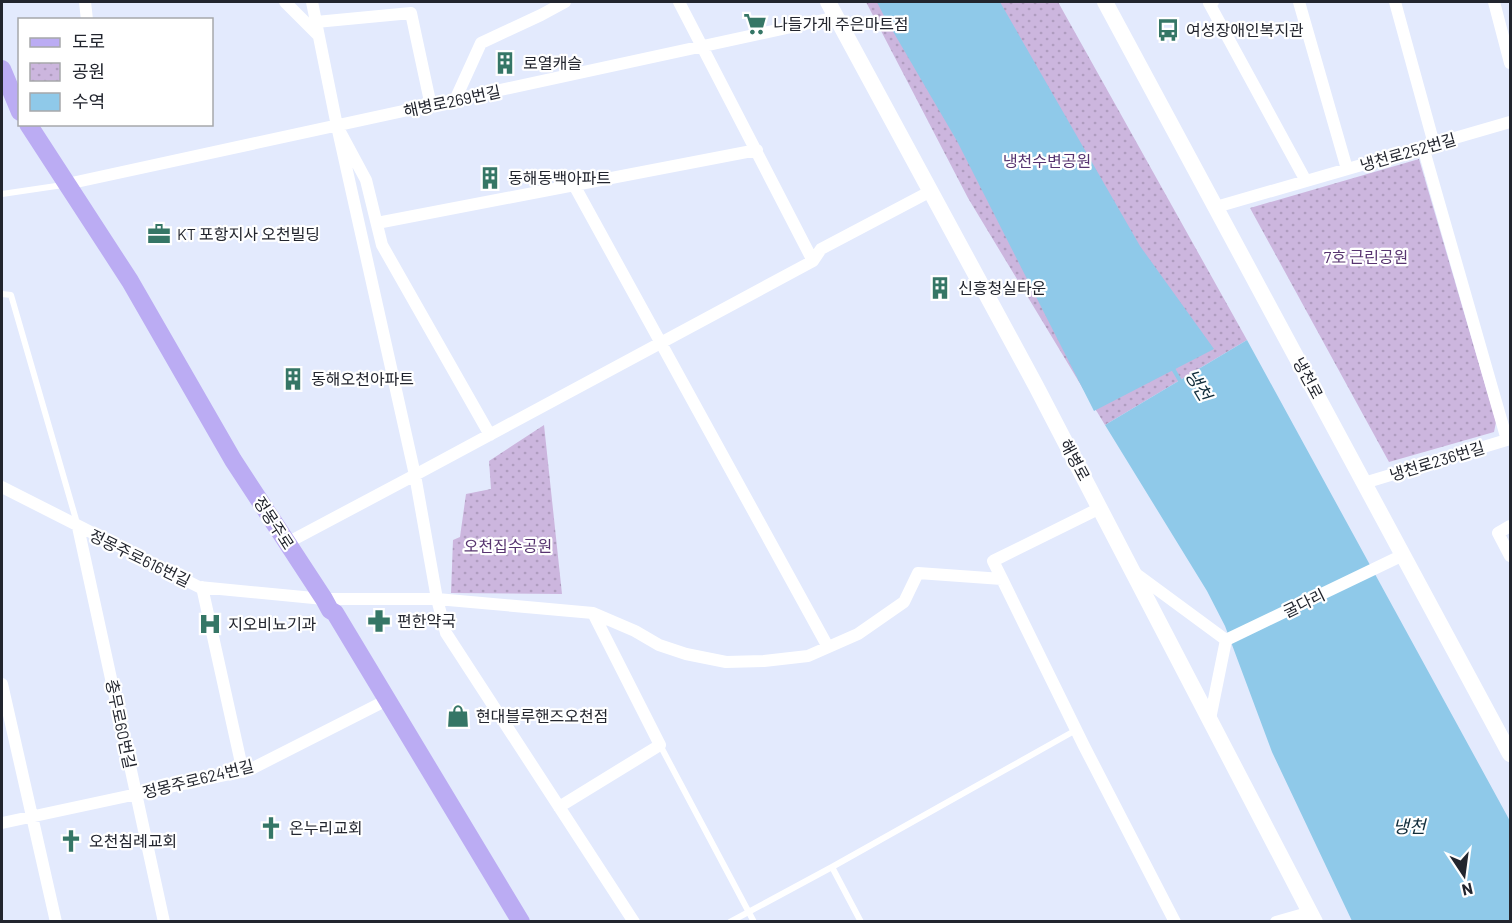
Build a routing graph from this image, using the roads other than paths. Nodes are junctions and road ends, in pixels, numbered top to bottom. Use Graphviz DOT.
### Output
graph roads {
  1 [pos="85,2"];
  2 [pos="285,2"];
  3 [pos="312,2"];
  4 [pos="565,2"];
  5 [pos="680,2"];
  6 [pos="828,2"];
  7 [pos="1105,2"];
  8 [pos="1213,2"];
  9 [pos="1299,2"];
  10 [pos="1395,2"];
  11 [pos="1494,2"];
  12 [pos="837,17"];
  13 [pos="87,18"];
  14 [pos="317,28"];
  15 [pos="704,46"];
  16 [pos="1510,63"];
  17 [pos="2,69"];
  18 [pos="455,100"];
  19 [pos="431,106"];
  20 [pos="18,107"];
  21 [pos="1510,123"];
  22 [pos="29,126"];
  23 [pos="337,126"];
  24 [pos="1429,146"];
  25 [pos="757,150"];
  26 [pos="1347,169"];
  27 [pos="1306,181"];
  28 [pos="67,184"];
  29 [pos="574,185"];
  30 [pos="930,190"];
  31 [pos="2,195"];
  32 [pos="1216,207"];
  33 [pos="377,223"];
  34 [pos="813,261"];
  35 [pos="2,294"];
  36 [pos="660,343"];
  37 [pos="490,435"];
  38 [pos="1509,439"];
  39 [pos="415,475"];
  40 [pos="1364,483"];
  41 [pos="2,487"];
  42 [pos="1100,508"];
  43 [pos="1510,526"];
  44 [pos="78,527"];
  45 [pos="287,543"];
  46 [pos="1403,555"];
  47 [pos="1510,556"];
  48 [pos="1132,571"];
  49 [pos="1002,579"];
  50 [pos="202,587"];
  51 [pos="324,599"];
  52 [pos="437,599"];
  53 [pos="592,613"];
  54 [pos="1227,640"];
  55 [pos="828,647"];
  56 [pos="2,685"];
  57 [pos="387,700"];
  58 [pos="1210,719"];
  59 [pos="1076,730"];
  60 [pos="660,745"];
  61 [pos="1510,754"];
  62 [pos="243,772"];
  63 [pos="136,794"];
  64 [pos="559,807"];
  65 [pos="32,815"];
  66 [pos="2,823"];
  67 [pos="832,867"];
  68 [pos="748,911"];
  69 [pos="1313,917"];
  70 [pos="56,921"];
  71 [pos="164,921"];
  72 [pos="521,921"];
  73 [pos="634,921"];
  74 [pos="730,921"];
  75 [pos="754,921"];
  76 [pos="861,921"];
  77 [pos="1175,921"];
  78 [pos="1276,921"];
  1 -- 13 [label="street"];
  2 -- 14 [label="street"];
  3 -- 14 [label="street"];
  4 -- 18 [label="street"];
  5 -- 15 [label="street"];
  6 -- 12 [label="main road, 해병로"];
  7 -- 32 [label="main road, 냉천로"];
  8 -- 27 [label="street"];
  9 -- 26 [label="street"];
  10 -- 24 [label="street"];
  11 -- 16 [label="street"];
  12 -- 15 [label="street, 해병로269번길"];
  12 -- 30 [label="main road, 해병로"];
  14 -- 19 [label="street"];
  14 -- 23 [label="street"];
  15 -- 18 [label="street, 해병로269번길"];
  15 -- 25 [label="street"];
  17 -- 20 [label="main road"];
  18 -- 19 [label="street, 해병로269번길"];
  19 -- 23 [label="street, 해병로269번길"];
  21 -- 24 [label="street, 냉천로252번길"];
  22 -- 28 [label="main road, 정몽주로"];
  23 -- 28 [label="street, 해병로269번길"];
  23 -- 33 [label="street"];
  23 -- 39 [label="street"];
  24 -- 26 [label="street, 냉천로252번길"];
  24 -- 38 [label="street"];
  25 -- 29 [label="street"];
  25 -- 34 [label="street"];
  26 -- 27 [label="street, 냉천로252번길"];
  27 -- 32 [label="street, 냉천로252번길"];
  28 -- 31 [label="lane"];
  28 -- 45 [label="main road, 정몽주로"];
  29 -- 33 [label="street"];
  29 -- 36 [label="street"];
  30 -- 34 [label="street"];
  30 -- 42 [label="main road, 해병로"];
  32 -- 40 [label="main road, 냉천로"];
  33 -- 37 [label="street"];
  34 -- 36 [label="street"];
  35 -- 44 [label="lane"];
  36 -- 37 [label="street"];
  36 -- 55 [label="street"];
  37 -- 39 [label="street"];
  38 -- 40 [label="street, 냉천로236번길"];
  39 -- 45 [label="street"];
  39 -- 52 [label="street"];
  40 -- 46 [label="main road, 냉천로"];
  41 -- 44 [label="street, 정몽주로616번길"];
  42 -- 48 [label="main road, 해병로"];
  42 -- 49 [label="street"];
  43 -- 47 [label="street"];
  44 -- 50 [label="street, 정몽주로616번길"];
  44 -- 63 [label="street, 충무로60번길"];
  45 -- 51 [label="main road, 정몽주로"];
  46 -- 54 [label="street, 굴다리"];
  46 -- 61 [label="main road, 냉천로"];
  48 -- 54 [label="street"];
  48 -- 58 [label="main road, 해병로"];
  49 -- 55 [label="street, 정몽주로616번길"];
  49 -- 59 [label="street"];
  50 -- 51 [label="street, 정몽주로616번길"];
  50 -- 62 [label="street"];
  51 -- 52 [label="street, 정몽주로616번길"];
  51 -- 57 [label="main road, 정몽주로"];
  52 -- 53 [label="street, 정몽주로616번길"];
  52 -- 64 [label="street"];
  53 -- 55 [label="street, 정몽주로616번길"];
  53 -- 60 [label="street"];
  54 -- 58 [label="street"];
  56 -- 65 [label="street"];
  57 -- 62 [label="street, 정몽주로624번길"];
  57 -- 72 [label="main road, 정몽주로"];
  58 -- 69 [label="main road, 해병로"];
  59 -- 67 [label="lane"];
  59 -- 77 [label="street"];
  60 -- 64 [label="street"];
  60 -- 68 [label="lane"];
  62 -- 63 [label="street, 정몽주로624번길"];
  63 -- 65 [label="street, 정몽주로624번길"];
  63 -- 71 [label="street, 충무로60번길"];
  64 -- 73 [label="street"];
  65 -- 66 [label="street, 정몽주로624번길"];
  65 -- 70 [label="street"];
  67 -- 68 [label="lane"];
  67 -- 76 [label="lane"];
  68 -- 74 [label="lane"];
  68 -- 75 [label="lane"];
  69 -- 78 [label="street"];
}
